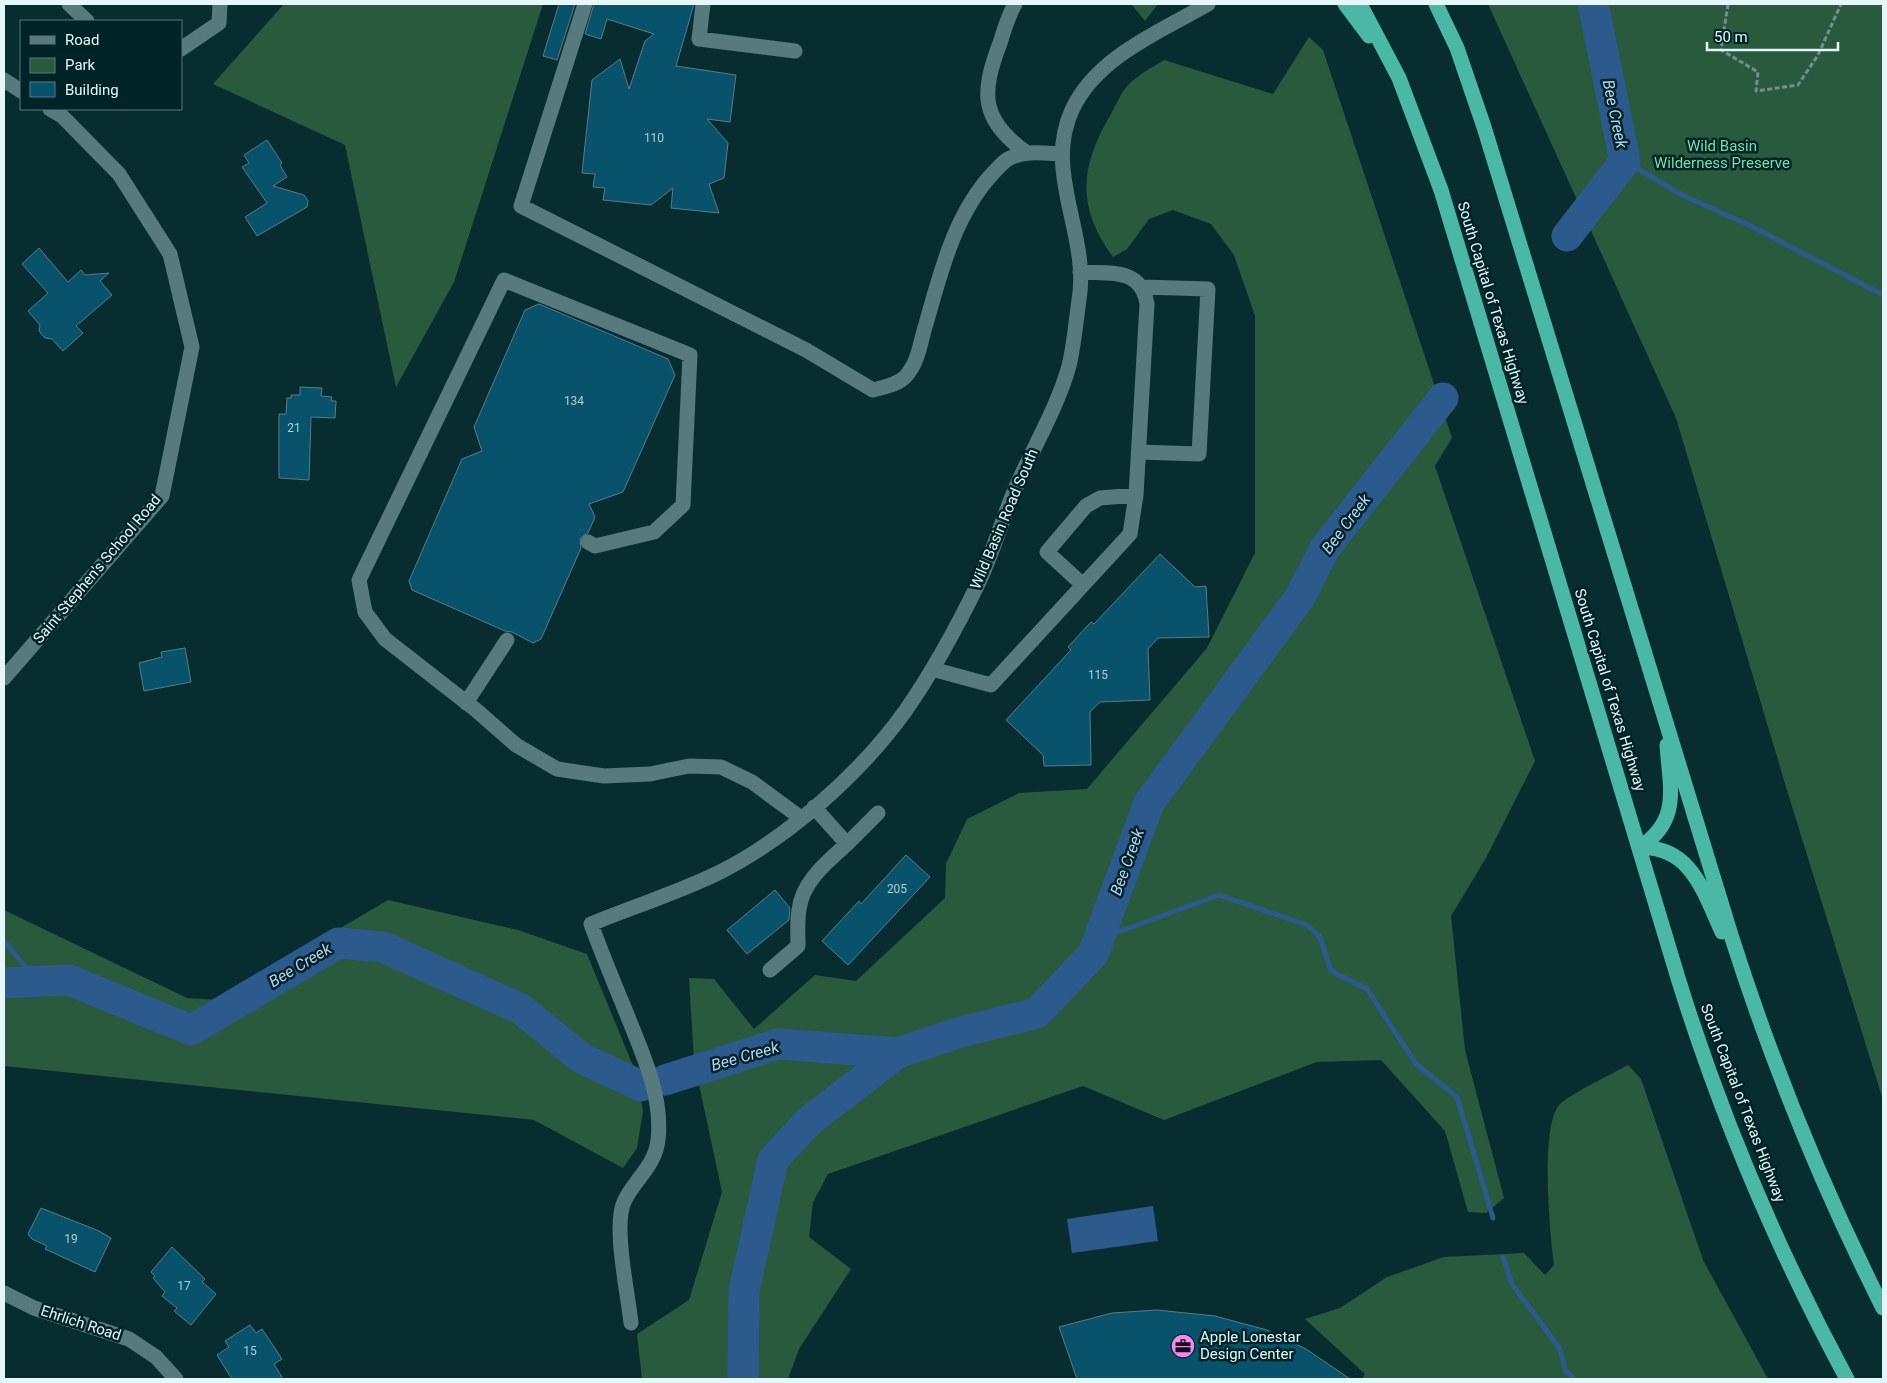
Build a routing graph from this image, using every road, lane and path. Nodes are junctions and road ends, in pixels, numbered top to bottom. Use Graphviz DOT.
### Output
graph roads {
  1 [pos="220,4"];
  2 [pos="585,4"];
  3 [pos="703,4"];
  4 [pos="1015,4"];
  5 [pos="1208,4"];
  6 [pos="1345,4"];
  7 [pos="1360,4"];
  8 [pos="1436,4"];
  9 [pos="1728,4"];
  10 [pos="1842,4"];
  11 [pos="182,48"];
  12 [pos="796,51"];
  13 [pos="1399,78"];
  14 [pos="4,80"];
  15 [pos="20,90"];
  16 [pos="52,110"];
  17 [pos="1027,153"];
  18 [pos="1061,154"];
  19 [pos="1080,272"];
  20 [pos="1142,287"];
  21 [pos="1139,452"];
  22 [pos="1136,495"];
  23 [pos="588,542"];
  24 [pos="1083,585"];
  25 [pos="507,640"];
  26 [pos="932,669"];
  27 [pos="4,678"];
  28 [pos="466,703"];
  29 [pos="1664,714"];
  30 [pos="814,807"];
  31 [pos="878,812"];
  32 [pos="801,818"];
  33 [pos="847,844"];
  34 [pos="1639,848"];
  35 [pos="770,970"];
  36 [pos="1750,994"];
  37 [pos="4,1293"];
  38 [pos="1883,1308"];
  39 [pos="631,1323"];
  40 [pos="176,1379"];
  41 [pos="1846,1379"];
  1 -- 11 [label="street"];
  2 -- 17 [label="street"];
  3 -- 12 [label="street"];
  4 -- 17 [label="street"];
  5 -- 18 [label="street, Wild Basin Road South"];
  6 -- 13 [label="highway"];
  7 -- 13 [label="highway, South Capital of Texas Highway"];
  8 -- 29 [label="highway"];
  9 -- 10 [label="path"];
  13 -- 34 [label="highway, South Capital of Texas Highway"];
  14 -- 15 [label="street"];
  16 -- 27 [label="street, Saint Stephen's School Road"];
  17 -- 18 [label="street"];
  18 -- 19 [label="street, Wild Basin Road South"];
  19 -- 20 [label="street"];
  19 -- 26 [label="street, Wild Basin Road South"];
  20 -- 21 [label="street"];
  20 -- 21 [label="street"];
  21 -- 22 [label="street"];
  22 -- 24 [label="street"];
  22 -- 24 [label="street"];
  23 -- 28 [label="street"];
  24 -- 26 [label="street"];
  25 -- 28 [label="street"];
  26 -- 30 [label="street, Wild Basin Road South"];
  28 -- 32 [label="street"];
  29 -- 34 [label="highway"];
  29 -- 36 [label="highway"];
  30 -- 32 [label="street, Wild Basin Road South"];
  30 -- 33 [label="street"];
  31 -- 33 [label="street"];
  32 -- 39 [label="street, Wild Basin Road South"];
  33 -- 35 [label="street"];
  34 -- 36 [label="highway"];
  34 -- 41 [label="highway, South Capital of Texas Highway"];
  36 -- 38 [label="highway"];
  37 -- 40 [label="street, Ehrlich Road"];
}
